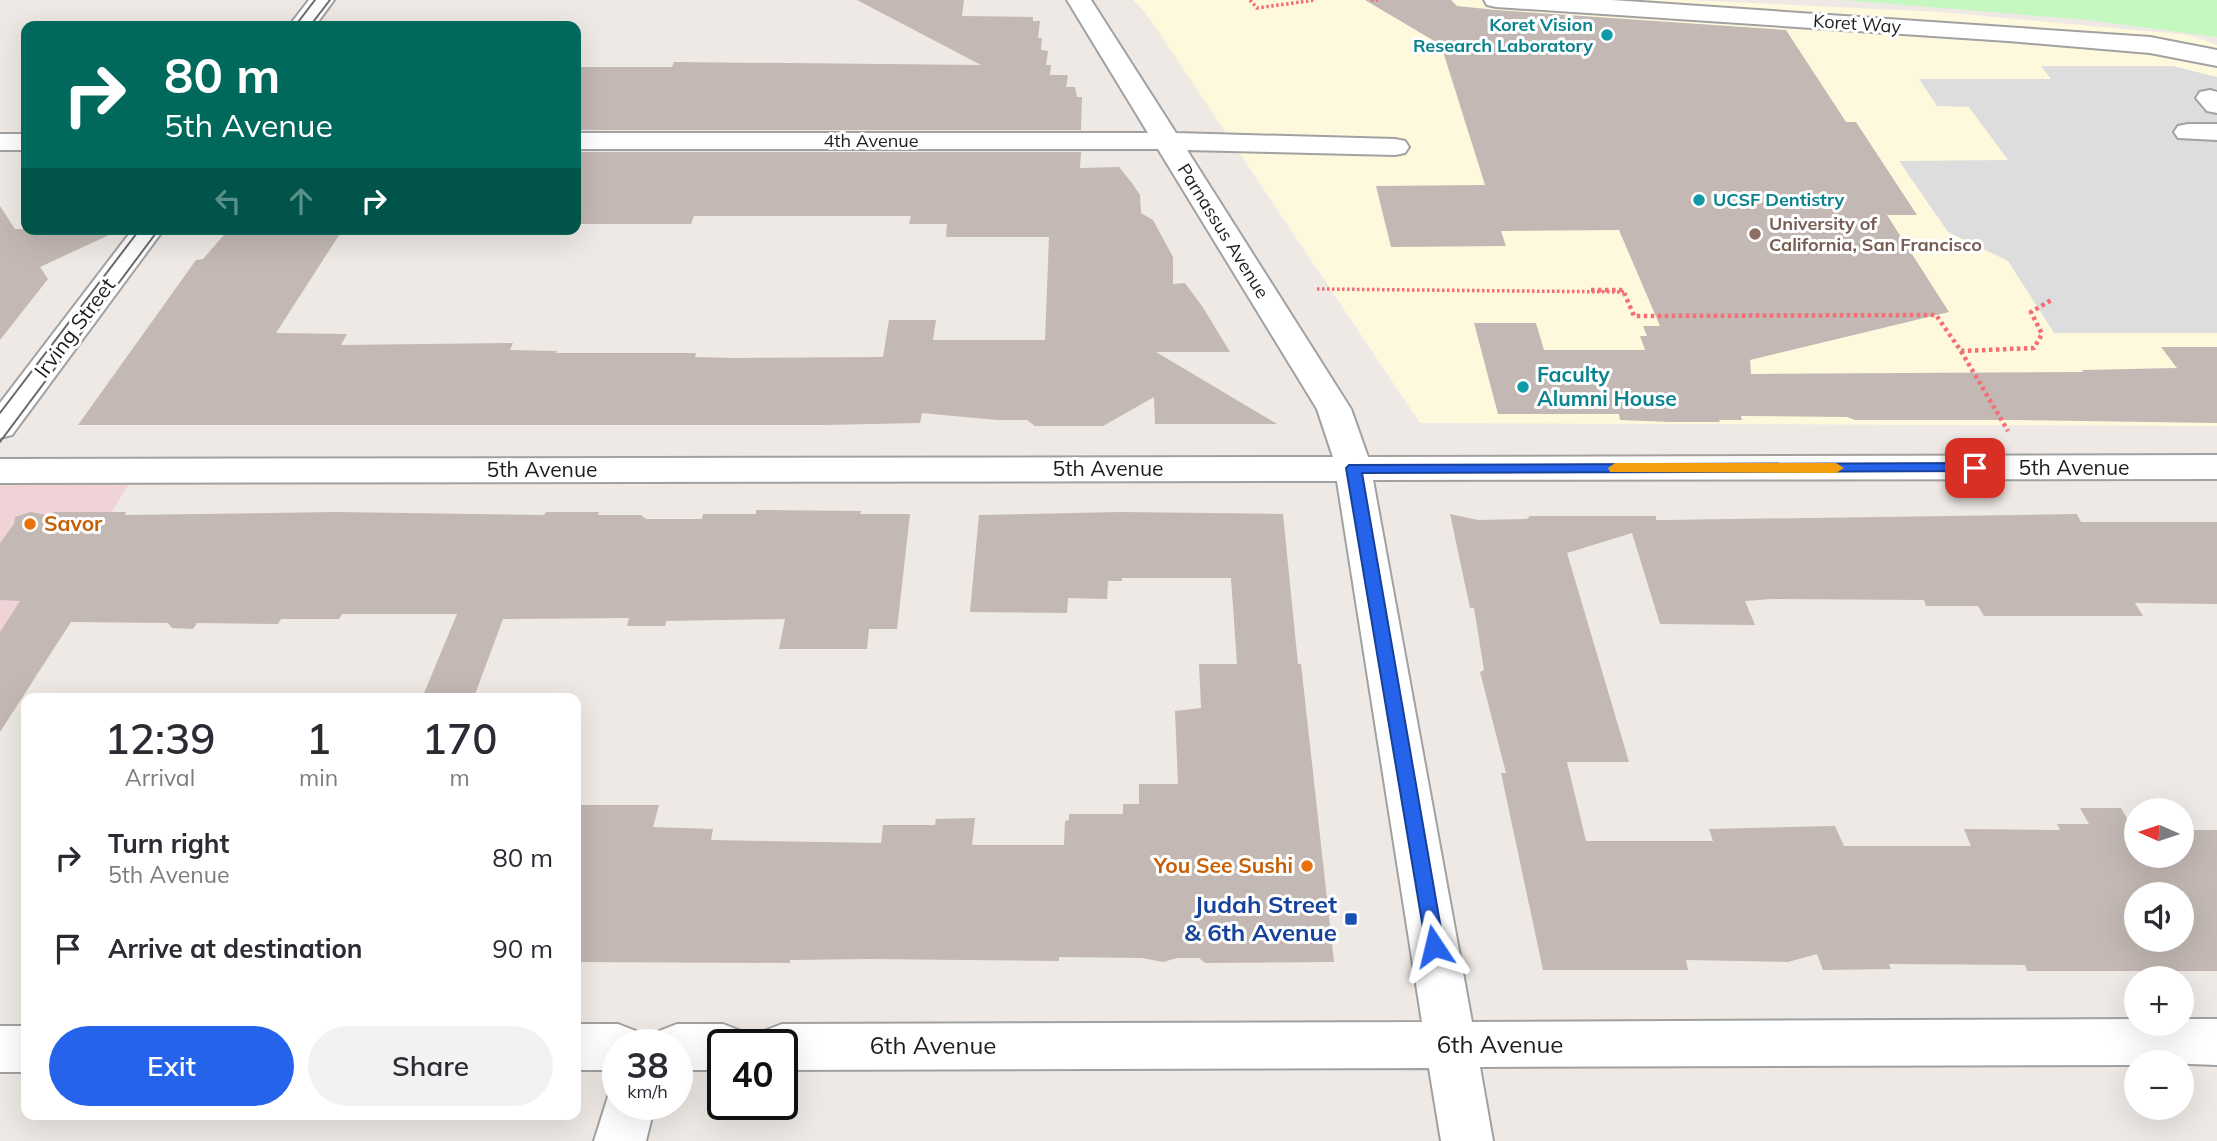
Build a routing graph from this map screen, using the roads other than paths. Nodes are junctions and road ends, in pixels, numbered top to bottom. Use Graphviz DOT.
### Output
graph roads {
  1 [pos="322,0"];
  2 [pos="1079,0"];
  3 [pos="1496,0"];
  4 [pos="306,21"];
  5 [pos="2217,58"];
  6 [pos="2188,132"];
  7 [pos="2217,132"];
  8 [pos="581,141"];
  9 [pos="1167,141"];
  10 [pos="0,142"];
  11 [pos="21,142"];
  12 [pos="1395,147"];
  13 [pos="144,235"];
  14 [pos="0,427"];
  15 [pos="2217,467"];
  16 [pos="1354,468"];
  17 [pos="0,471"];
  18 [pos="2217,1042"];
  19 [pos="1451,1045"];
  20 [pos="798,1046"];
  21 [pos="581,1047"];
  22 [pos="602,1047"];
  23 [pos="0,1049"];
  24 [pos="21,1049"];
  25 [pos="625,1120"];
  26 [pos="620,1141"];
  27 [pos="1467,1141"];
  1 -- 4 [label="street"];
  2 -- 9 [label="street, Parnassus Avenue"];
  3 -- 5 [label="street, Koret Way"];
  6 -- 7 [label="street"];
  8 -- 9 [label="street, 4th Avenue"];
  9 -- 12 [label="street, 4th Avenue"];
  9 -- 16 [label="street, Parnassus Avenue"];
  10 -- 11 [label="street"];
  13 -- 14 [label="street, Irving Street"];
  15 -- 16 [label="street, 5th Avenue"];
  16 -- 17 [label="street, 5th Avenue"];
  16 -- 19 [label="street, Parnassus Avenue"];
  18 -- 19 [label="street, 6th Avenue"];
  19 -- 20 [label="street, 6th Avenue"];
  19 -- 27 [label="street, Parnassus Avenue"];
  21 -- 22 [label="street"];
  23 -- 24 [label="street"];
  25 -- 26 [label="street"];
}
